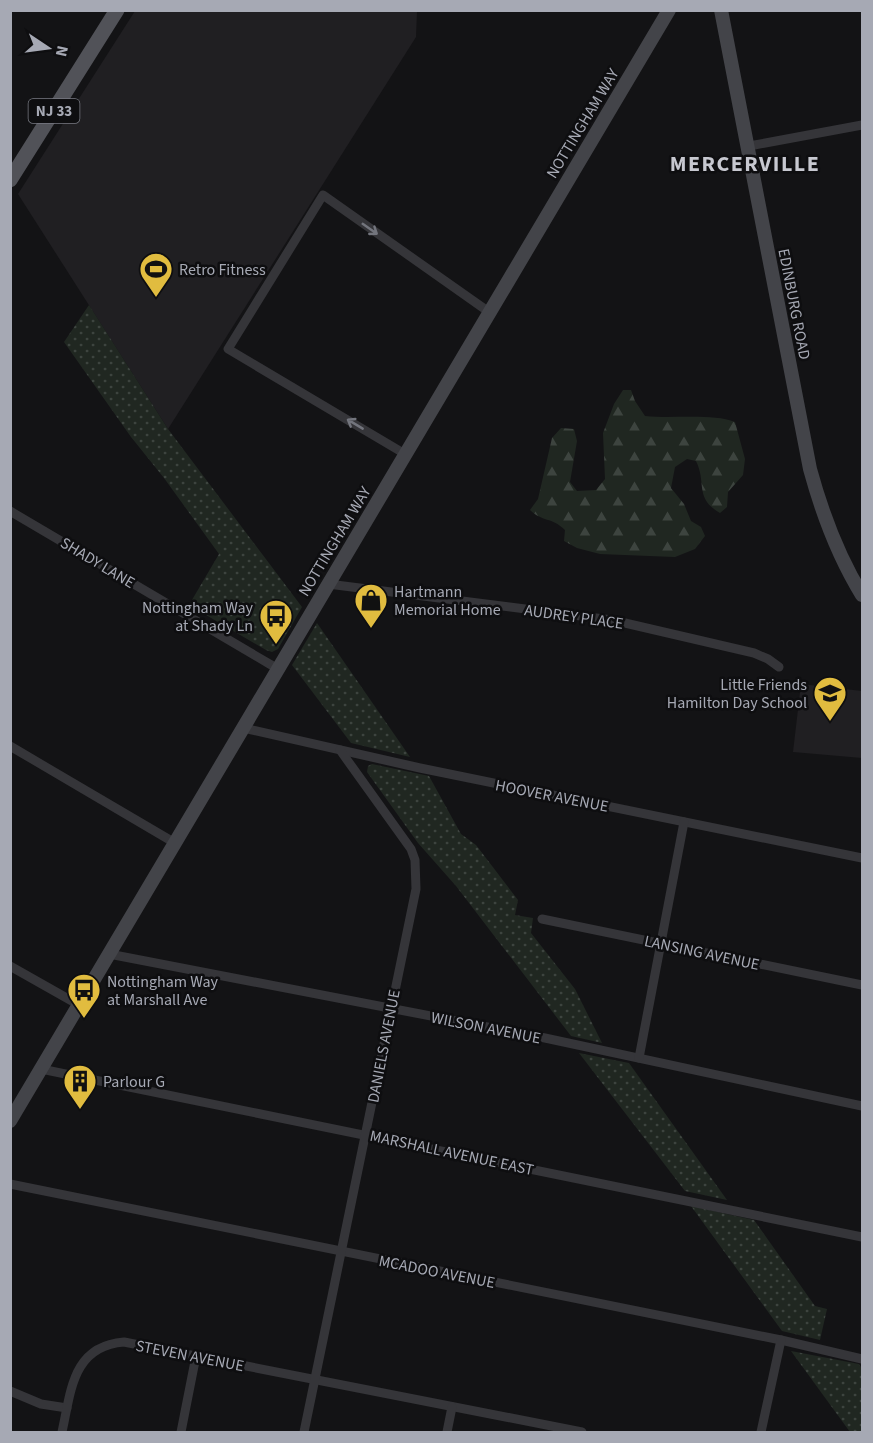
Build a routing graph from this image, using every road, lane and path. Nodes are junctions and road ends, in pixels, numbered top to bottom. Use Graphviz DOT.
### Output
graph roads {
  1 [pos="117,10"];
  2 [pos="669,10"];
  3 [pos="721,10"];
  4 [pos="862,125"];
  5 [pos="749,146"];
  6 [pos="10,180"];
  7 [pos="489,312"];
  8 [pos="405,454"];
  9 [pos="10,511"];
  10 [pos="328,584"];
  11 [pos="862,595"];
  12 [pos="779,667"];
  13 [pos="278,669"];
  14 [pos="243,728"];
  15 [pos="10,746"];
  16 [pos="340,750"];
  17 [pos="684,822"];
  18 [pos="175,843"];
  19 [pos="862,858"];
  20 [pos="542,919"];
  21 [pos="661,943"];
  22 [pos="109,954"];
  23 [pos="10,966"];
  24 [pos="862,985"];
  25 [pos="79,1005"];
  26 [pos="391,1008"];
  27 [pos="639,1058"];
  28 [pos="41,1069"];
  29 [pos="862,1106"];
  30 [pos="10,1120"];
  31 [pos="366,1134"];
  32 [pos="10,1184"];
  33 [pos="862,1237"];
  34 [pos="341,1252"];
  35 [pos="781,1340"];
  36 [pos="196,1356"];
  37 [pos="862,1359"];
  38 [pos="315,1379"];
  39 [pos="10,1391"];
  40 [pos="452,1407"];
  41 [pos="67,1408"];
  42 [pos="62,1432"];
  43 [pos="181,1432"];
  44 [pos="304,1432"];
  45 [pos="447,1432"];
  46 [pos="582,1432"];
  47 [pos="761,1432"];
  1 -- 6 [label="main road, NJ 33"];
  2 -- 7 [label="street, NOTTINGHAM WAY"];
  3 -- 5 [label="street, EDINBURG ROAD"];
  4 -- 5 [label="street"];
  5 -- 11 [label="street, EDINBURG ROAD"];
  7 -- 8 [label="street, NOTTINGHAM WAY"];
  8 -- 7 [label="street, one-way"];
  8 -- 10 [label="street, NOTTINGHAM WAY"];
  9 -- 13 [label="street, SHADY LANE"];
  10 -- 12 [label="street, AUDREY PLACE"];
  10 -- 13 [label="street, NOTTINGHAM WAY"];
  13 -- 14 [label="street, NOTTINGHAM WAY"];
  14 -- 16 [label="street, HOOVER AVENUE"];
  14 -- 18 [label="street, NOTTINGHAM WAY"];
  15 -- 18 [label="street"];
  16 -- 17 [label="street, HOOVER AVENUE"];
  16 -- 26 [label="street, DANIELS AVENUE"];
  17 -- 19 [label="street, HOOVER AVENUE"];
  17 -- 21 [label="street"];
  18 -- 22 [label="street, NOTTINGHAM WAY"];
  20 -- 21 [label="street, LANSING AVENUE"];
  21 -- 24 [label="street, LANSING AVENUE"];
  21 -- 27 [label="street"];
  22 -- 25 [label="street, NOTTINGHAM WAY"];
  22 -- 26 [label="street, WILSON AVENUE"];
  23 -- 25 [label="street"];
  25 -- 28 [label="street, NOTTINGHAM WAY"];
  26 -- 27 [label="street, WILSON AVENUE"];
  26 -- 31 [label="street, DANIELS AVENUE"];
  27 -- 29 [label="street, WILSON AVENUE"];
  28 -- 30 [label="street, NOTTINGHAM WAY"];
  28 -- 31 [label="street, MARSHALL AVENUE EAST"];
  31 -- 33 [label="street, MARSHALL AVENUE EAST"];
  31 -- 34 [label="street, DANIELS AVENUE"];
  32 -- 34 [label="street, MCADOO AVENUE"];
  34 -- 35 [label="street, MCADOO AVENUE"];
  34 -- 38 [label="street, DANIELS AVENUE"];
  35 -- 37 [label="street, MCADOO AVENUE"];
  35 -- 47 [label="street"];
  36 -- 38 [label="street, STEVEN AVENUE"];
  36 -- 41 [label="street, STEVEN AVENUE"];
  36 -- 43 [label="street"];
  38 -- 40 [label="street, STEVEN AVENUE"];
  38 -- 44 [label="street, DANIELS AVENUE"];
  39 -- 41 [label="street"];
  40 -- 45 [label="street"];
  40 -- 46 [label="street, STEVEN AVENUE"];
  41 -- 42 [label="street, STEVEN AVENUE"];
}
